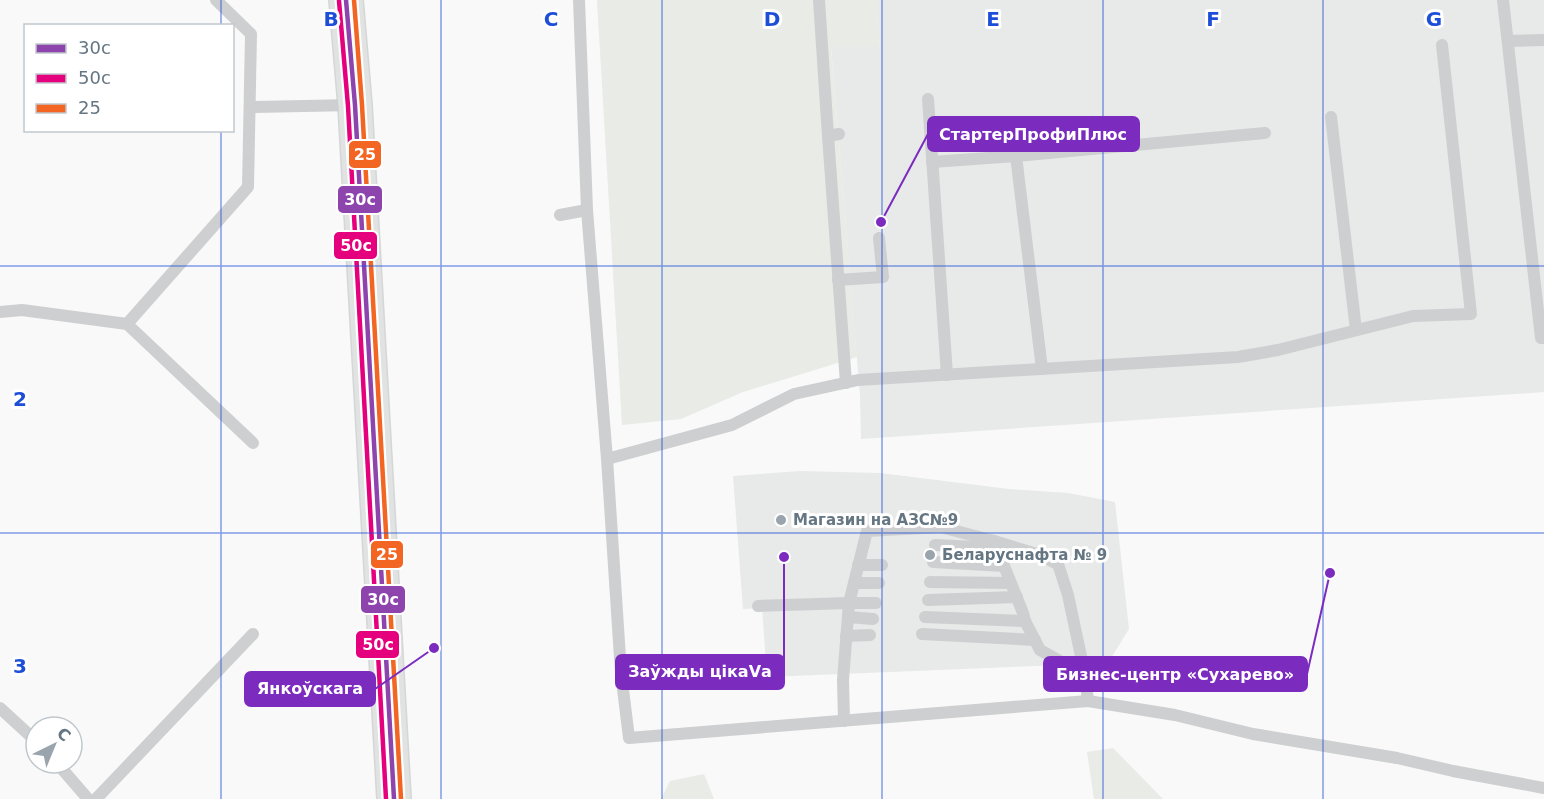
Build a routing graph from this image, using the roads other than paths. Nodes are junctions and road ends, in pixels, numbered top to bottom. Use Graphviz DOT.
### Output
graph roads {
  1 [pos="216,0"];
  2 [pos="346,0"];
  3 [pos="579,0"];
  4 [pos="819,0"];
  5 [pos="1503,0"];
  6 [pos="1544,40"];
  7 [pos="1508,41"];
  8 [pos="1442,45"];
  9 [pos="928,99"];
  10 [pos="355,105"];
  11 [pos="250,107"];
  12 [pos="1331,117"];
  13 [pos="1265,134"];
  14 [pos="1016,156"];
  15 [pos="932,162"];
  16 [pos="587,210"];
  17 [pos="560,215"];
  18 [pos="879,238"];
  19 [pos="838,280"];
  20 [pos="0,312"];
  21 [pos="127,324"];
  22 [pos="1356,330"];
  23 [pos="1544,338"];
  24 [pos="1042,369"];
  25 [pos="947,375"];
  26 [pos="846,383"];
  27 [pos="253,443"];
  28 [pos="607,459"];
  29 [pos="995,544"];
  30 [pos="935,545"];
  31 [pos="933,562"];
  32 [pos="882,565"];
  33 [pos="858,566"];
  34 [pos="1004,566"];
  35 [pos="930,582"];
  36 [pos="854,583"];
  37 [pos="879,583"];
  38 [pos="1010,583"];
  39 [pos="1017,597"];
  40 [pos="928,600"];
  41 [pos="849,603"];
  42 [pos="876,603"];
  43 [pos="758,606"];
  44 [pos="848,617"];
  45 [pos="925,617"];
  46 [pos="873,619"];
  47 [pos="1025,621"];
  48 [pos="254,634"];
  49 [pos="922,634"];
  50 [pos="870,635"];
  51 [pos="846,636"];
  52 [pos="1035,639"];
  53 [pos="1085,675"];
  54 [pos="1088,700"];
  55 [pos="0,708"];
  56 [pos="844,721"];
  57 [pos="24,730"];
  58 [pos="67,775"];
  59 [pos="1544,788"];
  60 [pos="88,799"];
  61 [pos="96,799"];
  62 [pos="394,799"];
  1 -- 11 [label="lane"];
  2 -- 10 [label="main road"];
  3 -- 16 [label="lane"];
  4 -- 19 [label="lane"];
  5 -- 7 [label="lane"];
  6 -- 7 [label="lane"];
  7 -- 23 [label="lane"];
  8 -- 22 [label="lane"];
  9 -- 15 [label="lane"];
  10 -- 11 [label="lane"];
  10 -- 62 [label="main road"];
  11 -- 21 [label="lane"];
  12 -- 22 [label="lane"];
  13 -- 14 [label="lane"];
  14 -- 15 [label="lane"];
  14 -- 24 [label="lane"];
  15 -- 25 [label="lane"];
  16 -- 17 [label="lane"];
  16 -- 28 [label="lane"];
  18 -- 19 [label="lane"];
  19 -- 26 [label="lane"];
  20 -- 21 [label="lane"];
  21 -- 27 [label="lane"];
  22 -- 24 [label="lane"];
  24 -- 25 [label="lane"];
  25 -- 26 [label="lane"];
  26 -- 28 [label="lane"];
  28 -- 56 [label="lane"];
  29 -- 30 [label="lane"];
  29 -- 33 [label="lane"];
  29 -- 34 [label="lane"];
  29 -- 53 [label="lane"];
  31 -- 34 [label="lane"];
  32 -- 33 [label="lane"];
  33 -- 36 [label="lane"];
  34 -- 38 [label="lane"];
  35 -- 38 [label="lane"];
  36 -- 37 [label="lane"];
  36 -- 41 [label="lane"];
  38 -- 39 [label="lane"];
  39 -- 40 [label="lane"];
  39 -- 47 [label="lane"];
  41 -- 42 [label="lane"];
  41 -- 43 [label="lane"];
  41 -- 44 [label="lane"];
  44 -- 46 [label="lane"];
  44 -- 51 [label="lane"];
  45 -- 47 [label="lane"];
  47 -- 52 [label="lane"];
  48 -- 61 [label="lane"];
  49 -- 52 [label="lane"];
  50 -- 51 [label="lane"];
  51 -- 56 [label="lane"];
  52 -- 53 [label="lane"];
  53 -- 54 [label="lane"];
  54 -- 56 [label="lane"];
  54 -- 59 [label="lane"];
  55 -- 57 [label="lane"];
  58 -- 60 [label="lane"];
}
